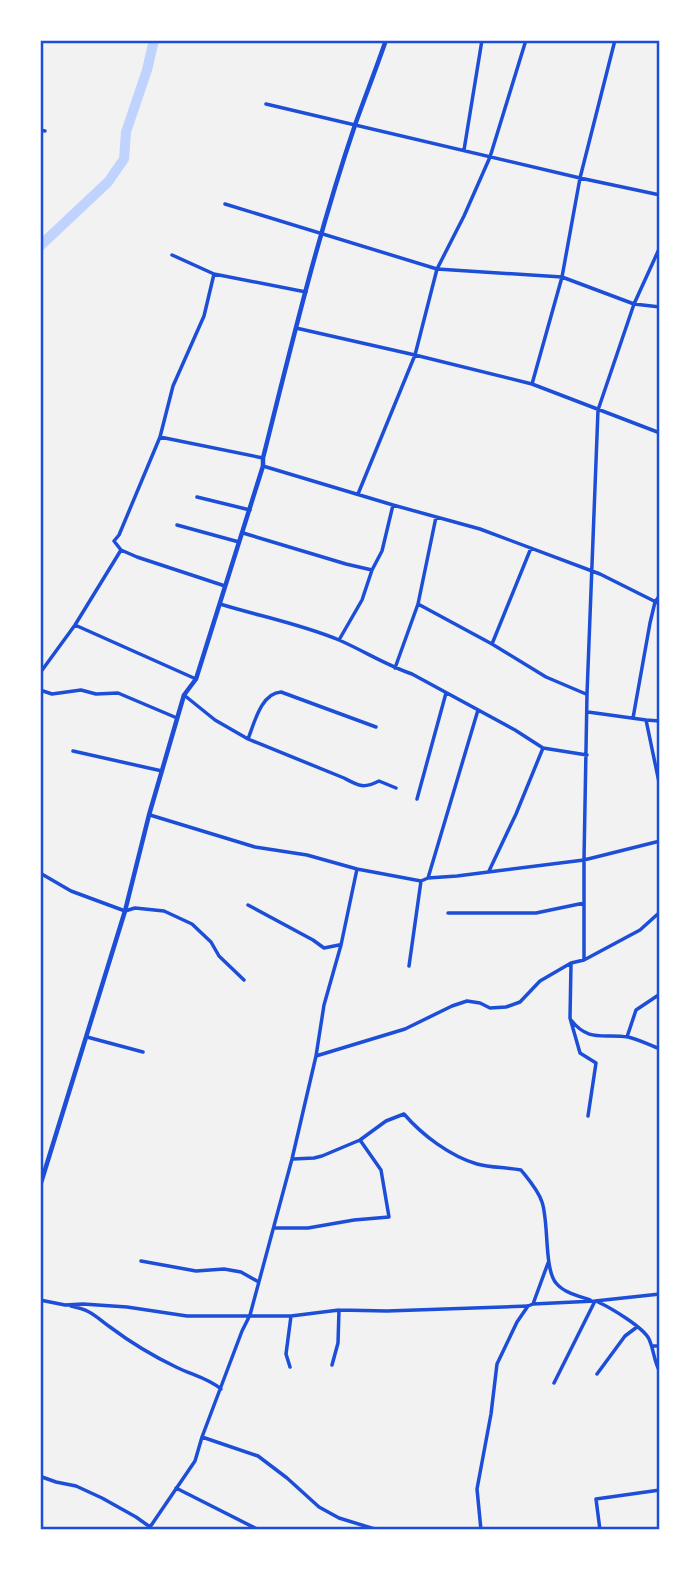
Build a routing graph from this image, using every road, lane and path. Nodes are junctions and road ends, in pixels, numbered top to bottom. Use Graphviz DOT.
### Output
graph roads {
  1 [pos="386,40"];
  2 [pos="482,40"];
  3 [pos="526,40"];
  4 [pos="615,40"];
  5 [pos="265,104"];
  6 [pos="355,126"];
  7 [pos="464,150"];
  8 [pos="490,157"];
  9 [pos="580,178"];
  10 [pos="660,195"];
  11 [pos="225,204"];
  12 [pos="322,233"];
  13 [pos="660,247"];
  14 [pos="173,255"];
  15 [pos="437,269"];
  16 [pos="214,274"];
  17 [pos="562,277"];
  18 [pos="306,292"];
  19 [pos="634,304"];
  20 [pos="660,307"];
  21 [pos="295,328"];
  22 [pos="415,355"];
  23 [pos="532,384"];
  24 [pos="598,410"];
  25 [pos="660,433"];
  26 [pos="160,437"];
  27 [pos="263,458"];
  28 [pos="263,466"];
  29 [pos="358,494"];
  30 [pos="197,497"];
  31 [pos="393,505"];
  32 [pos="250,510"];
  33 [pos="436,517"];
  34 [pos="177,525"];
  35 [pos="243,533"];
  36 [pos="240,543"];
  37 [pos="531,548"];
  38 [pos="121,550"];
  39 [pos="372,570"];
  40 [pos="591,570"];
  41 [pos="225,586"];
  42 [pos="660,595"];
  43 [pos="658,603"];
  44 [pos="220,604"];
  45 [pos="418,604"];
  46 [pos="75,625"];
  47 [pos="339,640"];
  48 [pos="492,644"];
  49 [pos="395,668"];
  50 [pos="40,673"];
  51 [pos="196,679"];
  52 [pos="40,690"];
  53 [pos="446,692"];
  54 [pos="587,694"];
  55 [pos="184,695"];
  56 [pos="478,710"];
  57 [pos="588,712"];
  58 [pos="177,718"];
  59 [pos="633,718"];
  60 [pos="646,719"];
  61 [pos="660,721"];
  62 [pos="376,727"];
  63 [pos="248,740"];
  64 [pos="543,748"];
  65 [pos="73,751"];
  66 [pos="587,755"];
  67 [pos="162,771"];
  68 [pos="396,788"];
  69 [pos="660,788"];
  70 [pos="417,799"];
  71 [pos="149,815"];
  72 [pos="660,841"];
  73 [pos="584,860"];
  74 [pos="357,869"];
  75 [pos="489,871"];
  76 [pos="40,873"];
  77 [pos="428,878"];
  78 [pos="421,881"];
  79 [pos="584,903"];
  80 [pos="248,905"];
  81 [pos="125,911"];
  82 [pos="660,912"];
  83 [pos="448,913"];
  84 [pos="341,945"];
  85 [pos="584,960"];
  86 [pos="571,963"];
  87 [pos="409,966"];
  88 [pos="244,980"];
  89 [pos="660,994"];
  90 [pos="570,1018"];
  91 [pos="87,1037"];
  92 [pos="627,1037"];
  93 [pos="660,1049"];
  94 [pos="144,1052"];
  95 [pos="316,1056"];
  96 [pos="588,1116"];
  97 [pos="360,1140"];
  98 [pos="292,1159"];
  99 [pos="40,1186"];
  100 [pos="274,1227"];
  101 [pos="141,1261"];
  102 [pos="549,1261"];
  103 [pos="258,1281"];
  104 [pos="660,1294"];
  105 [pos="40,1300"];
  106 [pos="595,1301"];
  107 [pos="65,1305"];
  108 [pos="530,1305"];
  109 [pos="340,1310"];
  110 [pos="250,1315"];
  111 [pos="291,1316"];
  112 [pos="637,1327"];
  113 [pos="652,1346"];
  114 [pos="660,1346"];
  115 [pos="332,1365"];
  116 [pos="290,1367"];
  117 [pos="660,1372"];
  118 [pos="597,1374"];
  119 [pos="554,1383"];
  120 [pos="221,1389"];
  121 [pos="202,1437"];
  122 [pos="42,1477"];
  123 [pos="176,1488"];
  124 [pos="660,1490"];
  125 [pos="149,1528"];
  126 [pos="259,1530"];
  127 [pos="379,1530"];
  128 [pos="481,1530"];
  129 [pos="600,1530"];
  1 -- 6 [label="street"];
  2 -- 7 [label="street"];
  3 -- 8 [label="street"];
  4 -- 9 [label="street"];
  5 -- 6 [label="street"];
  6 -- 7 [label="street"];
  6 -- 12 [label="street"];
  7 -- 8 [label="street"];
  8 -- 9 [label="street"];
  8 -- 15 [label="street"];
  9 -- 10 [label="street"];
  9 -- 17 [label="street"];
  11 -- 12 [label="street"];
  12 -- 15 [label="street"];
  12 -- 18 [label="street"];
  13 -- 19 [label="street"];
  14 -- 16 [label="street"];
  15 -- 17 [label="street"];
  15 -- 22 [label="street"];
  16 -- 18 [label="street"];
  16 -- 26 [label="street"];
  17 -- 19 [label="street"];
  17 -- 23 [label="street"];
  18 -- 21 [label="street"];
  19 -- 20 [label="street"];
  19 -- 24 [label="street"];
  21 -- 22 [label="street"];
  21 -- 27 [label="street"];
  22 -- 23 [label="street"];
  22 -- 29 [label="street"];
  23 -- 24 [label="street"];
  24 -- 25 [label="street"];
  24 -- 40 [label="street"];
  26 -- 27 [label="street"];
  26 -- 38 [label="street"];
  27 -- 28 [label="street"];
  28 -- 29 [label="street"];
  28 -- 32 [label="street"];
  29 -- 31 [label="street"];
  30 -- 32 [label="street"];
  31 -- 33 [label="street"];
  31 -- 39 [label="street"];
  32 -- 35 [label="street"];
  33 -- 37 [label="street"];
  33 -- 45 [label="street"];
  34 -- 36 [label="street"];
  35 -- 36 [label="street"];
  35 -- 39 [label="street"];
  36 -- 41 [label="street"];
  37 -- 40 [label="street"];
  37 -- 48 [label="street"];
  38 -- 41 [label="street"];
  38 -- 46 [label="street"];
  39 -- 47 [label="street"];
  40 -- 43 [label="street"];
  40 -- 54 [label="street"];
  41 -- 44 [label="street"];
  42 -- 43 [label="street"];
  43 -- 59 [label="street"];
  44 -- 47 [label="street"];
  44 -- 51 [label="street"];
  45 -- 48 [label="street"];
  45 -- 49 [label="street"];
  46 -- 50 [label="street"];
  46 -- 51 [label="street"];
  47 -- 49 [label="street"];
  48 -- 54 [label="street"];
  49 -- 53 [label="street"];
  51 -- 55 [label="street"];
  52 -- 58 [label="street"];
  53 -- 56 [label="street"];
  53 -- 70 [label="street"];
  54 -- 57 [label="street"];
  55 -- 58 [label="street"];
  55 -- 63 [label="street"];
  56 -- 64 [label="street"];
  56 -- 77 [label="street"];
  57 -- 59 [label="street"];
  57 -- 66 [label="street"];
  58 -- 67 [label="street"];
  59 -- 60 [label="street"];
  60 -- 61 [label="street"];
  60 -- 69 [label="street"];
  62 -- 63 [label="street"];
  63 -- 68 [label="street"];
  64 -- 66 [label="street"];
  64 -- 75 [label="street"];
  65 -- 67 [label="street"];
  66 -- 73 [label="street"];
  67 -- 71 [label="street"];
  71 -- 74 [label="street"];
  71 -- 81 [label="street"];
  72 -- 73 [label="street"];
  73 -- 75 [label="street"];
  73 -- 79 [label="street"];
  74 -- 78 [label="street"];
  74 -- 84 [label="street"];
  75 -- 77 [label="street"];
  76 -- 81 [label="street"];
  77 -- 78 [label="street"];
  78 -- 87 [label="street"];
  79 -- 83 [label="street"];
  79 -- 85 [label="street"];
  80 -- 84 [label="street"];
  81 -- 88 [label="street"];
  81 -- 91 [label="street"];
  82 -- 85 [label="street"];
  84 -- 95 [label="street"];
  85 -- 86 [label="street"];
  86 -- 90 [label="street"];
  86 -- 95 [label="street"];
  89 -- 92 [label="street"];
  90 -- 92 [label="street"];
  90 -- 96 [label="street"];
  91 -- 94 [label="street"];
  91 -- 99 [label="street"];
  92 -- 93 [label="street"];
  95 -- 98 [label="street"];
  97 -- 98 [label="street"];
  97 -- 100 [label="street"];
  97 -- 102 [label="street"];
  98 -- 100 [label="street"];
  100 -- 103 [label="street"];
  101 -- 103 [label="street"];
  102 -- 106 [label="street"];
  102 -- 108 [label="street"];
  103 -- 110 [label="street"];
  104 -- 106 [label="street"];
  105 -- 107 [label="street"];
  106 -- 108 [label="street"];
  106 -- 112 [label="street"];
  106 -- 119 [label="street"];
  107 -- 110 [label="street"];
  107 -- 120 [label="street"];
  108 -- 109 [label="street"];
  108 -- 128 [label="street"];
  109 -- 111 [label="street"];
  109 -- 115 [label="street"];
  110 -- 111 [label="street"];
  110 -- 120 [label="street"];
  111 -- 116 [label="street"];
  112 -- 113 [label="street"];
  112 -- 118 [label="street"];
  113 -- 114 [label="street"];
  113 -- 117 [label="street"];
  120 -- 121 [label="street"];
  121 -- 123 [label="street"];
  121 -- 127 [label="street"];
  122 -- 125 [label="street"];
  123 -- 125 [label="street"];
  123 -- 126 [label="street"];
  124 -- 129 [label="street"];
}
